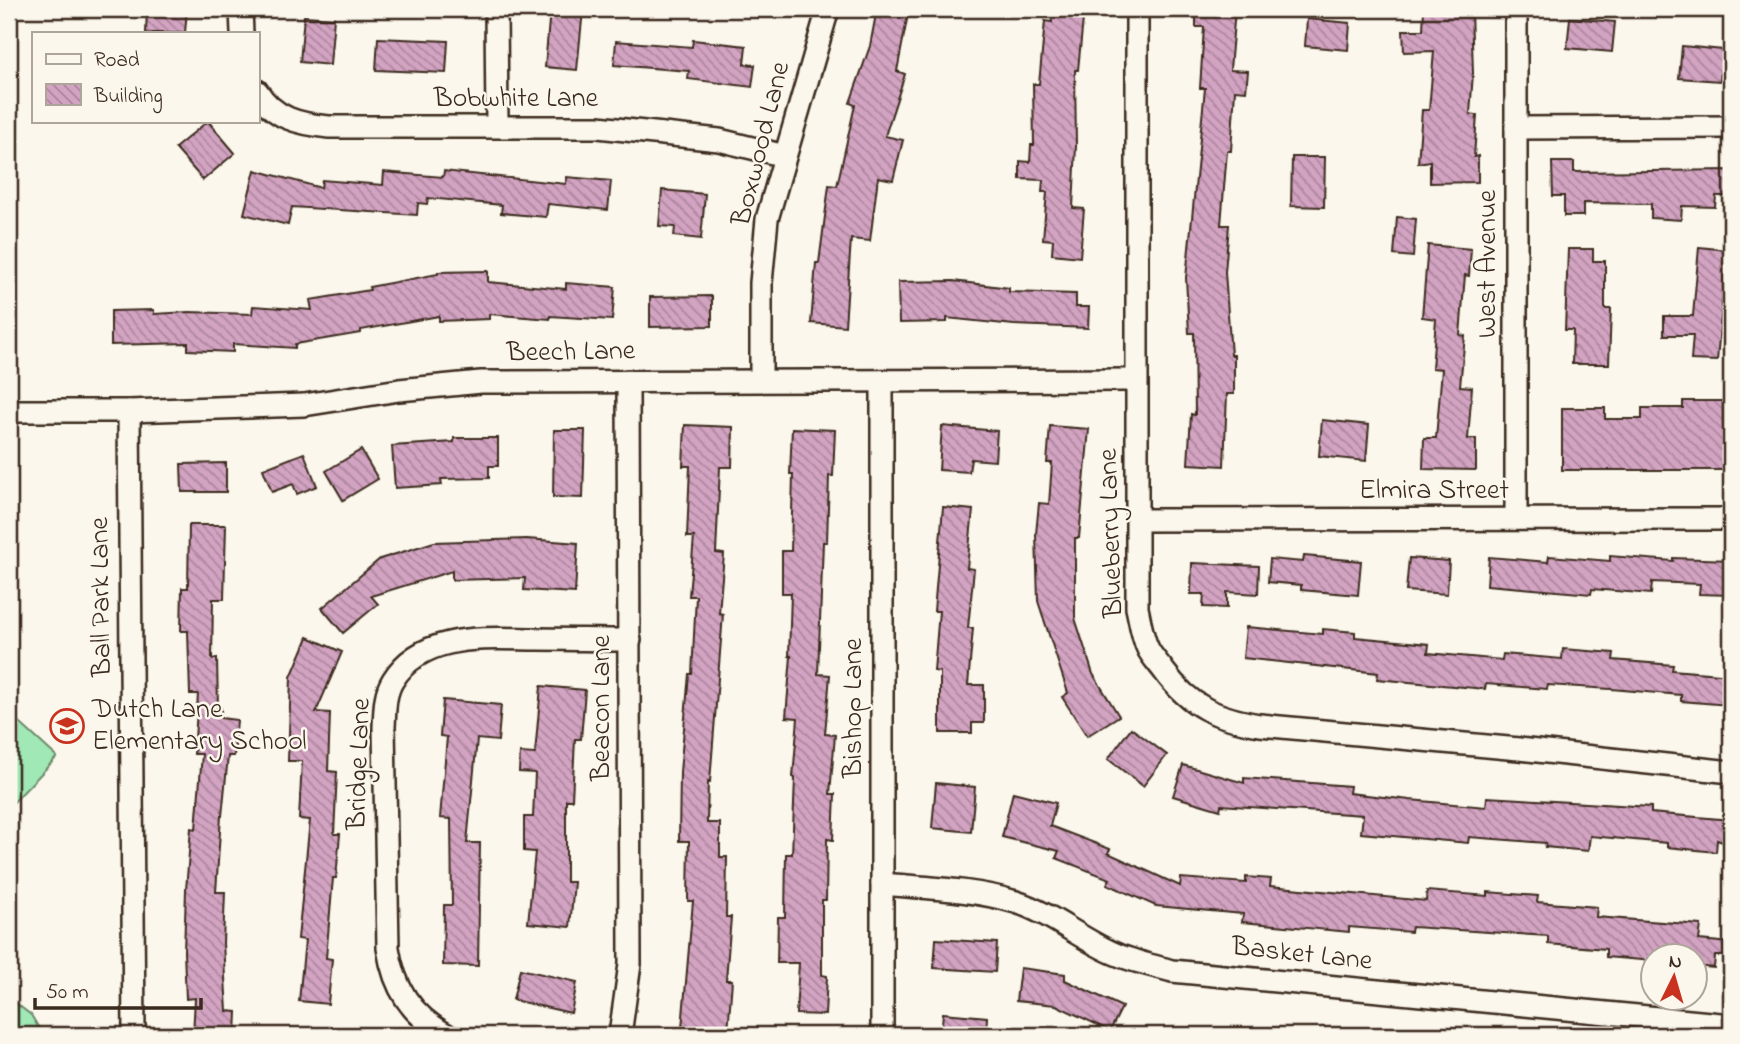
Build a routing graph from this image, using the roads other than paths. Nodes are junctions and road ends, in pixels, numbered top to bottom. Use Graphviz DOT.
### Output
graph roads {
  1 [pos="242,9"];
  2 [pos="496,9"];
  3 [pos="828,9"];
  4 [pos="1137,9"];
  5 [pos="1516,9"];
  6 [pos="242,32"];
  7 [pos="259,93"];
  8 [pos="497,126"];
  9 [pos="1731,127"];
  10 [pos="1516,128"];
  11 [pos="785,156"];
  12 [pos="761,380"];
  13 [pos="1136,380"];
  14 [pos="628,381"];
  15 [pos="882,381"];
  16 [pos="9,411"];
  17 [pos="129,411"];
  18 [pos="1516,519"];
  19 [pos="1731,519"];
  20 [pos="1136,520"];
  21 [pos="630,640"];
  22 [pos="1731,772"];
  23 [pos="882,884"];
  24 [pos="1731,1025"];
  25 [pos="134,1035"];
  26 [pos="447,1035"];
  27 [pos="620,1035"];
  28 [pos="882,1035"];
  1 -- 6 [label="street"];
  2 -- 8 [label="street"];
  3 -- 11 [label="street, Boxwood Lane"];
  4 -- 13 [label="street, Blueberry Lane"];
  5 -- 10 [label="street, West Avenue"];
  7 -- 8 [label="street, Bobwhite Lane"];
  8 -- 11 [label="street, Bobwhite Lane"];
  9 -- 10 [label="street"];
  10 -- 18 [label="street, West Avenue"];
  11 -- 12 [label="street, Boxwood Lane"];
  12 -- 14 [label="street, Beech Lane"];
  12 -- 15 [label="street, Beech Lane"];
  13 -- 15 [label="street, Beech Lane"];
  13 -- 20 [label="street, Blueberry Lane"];
  14 -- 17 [label="street, Beech Lane"];
  14 -- 21 [label="street, Beacon Lane"];
  15 -- 23 [label="street, Bishop Lane"];
  16 -- 17 [label="street, Beech Lane"];
  17 -- 25 [label="street, Ball Park Lane"];
  18 -- 19 [label="street, Elmira Street"];
  18 -- 20 [label="street, Elmira Street"];
  20 -- 22 [label="street, Blueberry Lane"];
  21 -- 26 [label="street, Bridge Lane"];
  21 -- 27 [label="street, Beacon Lane"];
  23 -- 24 [label="street, Basket Lane"];
  23 -- 28 [label="street, Bishop Lane"];
}
